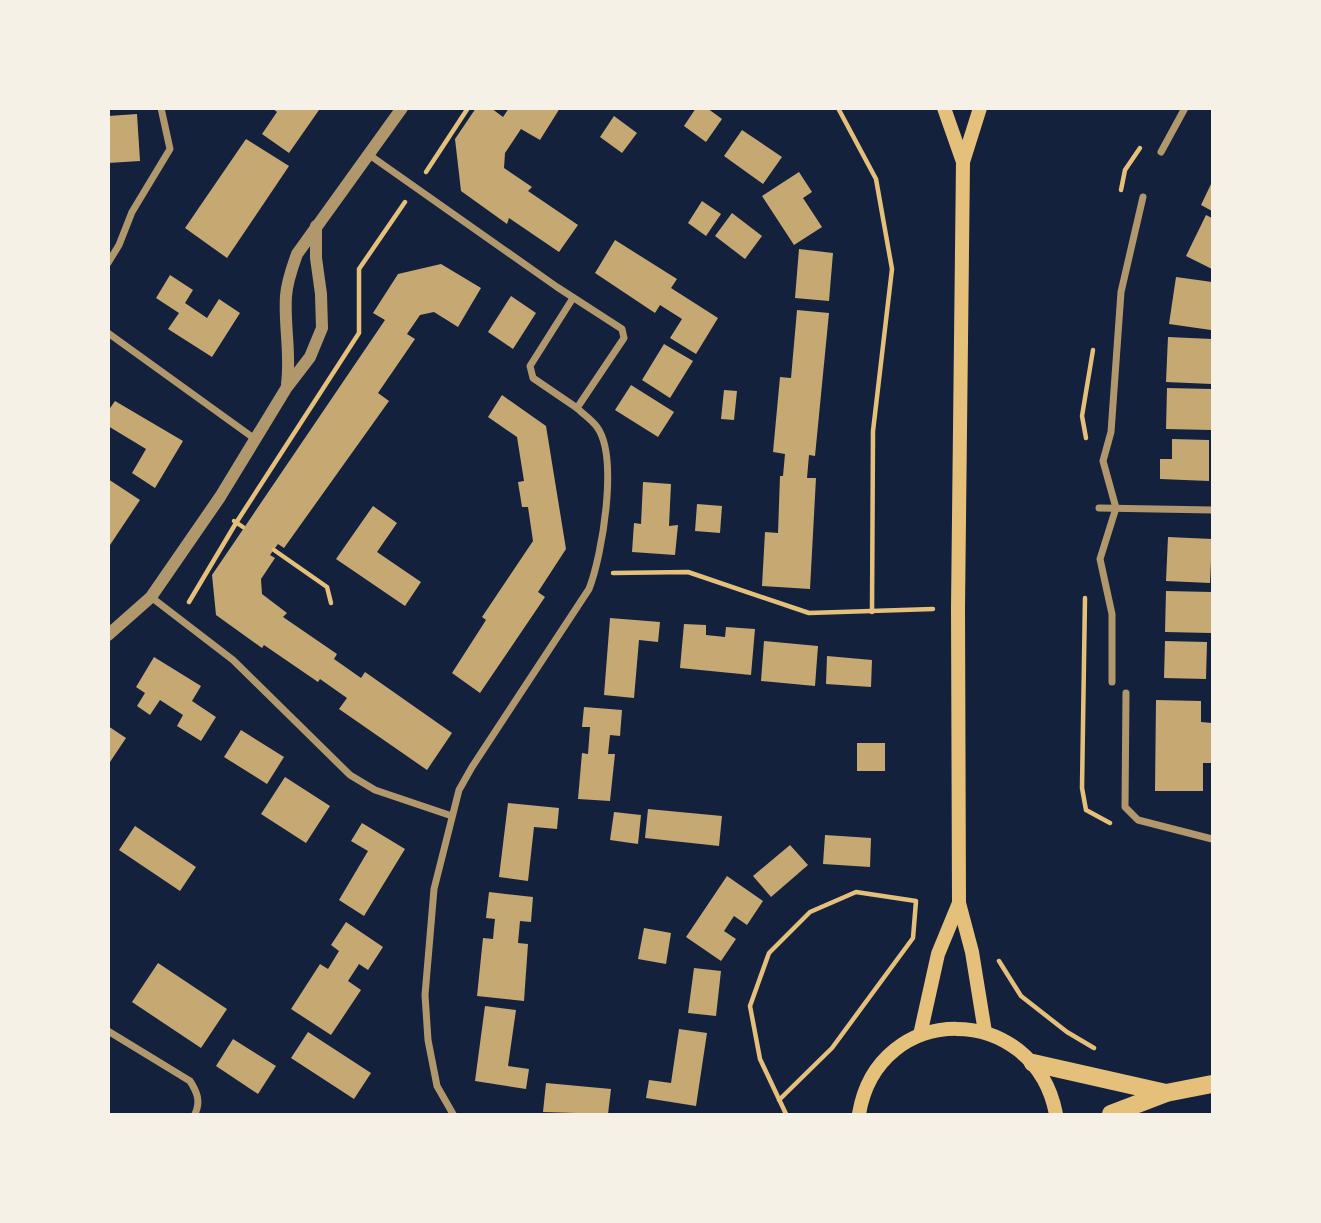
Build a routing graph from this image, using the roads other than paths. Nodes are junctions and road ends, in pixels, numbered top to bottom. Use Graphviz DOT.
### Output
graph roads {
  1 [pos="161,108"];
  2 [pos="402,108"];
  3 [pos="944,108"];
  4 [pos="981,108"];
  5 [pos="1185,108"];
  6 [pos="1161,152"];
  7 [pos="368,155"];
  8 [pos="963,162"];
  9 [pos="1143,197"];
  10 [pos="316,226"];
  11 [pos="108,263"];
  12 [pos="573,298"];
  13 [pos="109,334"];
  14 [pos="287,387"];
  15 [pos="577,408"];
  16 [pos="255,439"];
  17 [pos="1099,508"];
  18 [pos="1116,508"];
  19 [pos="1213,510"];
  20 [pos="151,597"];
  21 [pos="108,635"];
  22 [pos="1112,682"];
  23 [pos="1126,693"];
  24 [pos="452,816"];
  25 [pos="1213,839"];
  26 [pos="959,903"];
  27 [pos="108,1031"];
  28 [pos="985,1032"];
  29 [pos="920,1035"];
  30 [pos="1033,1063"];
  31 [pos="1213,1084"];
  32 [pos="1166,1093"];
  33 [pos="195,1115"];
  34 [pos="453,1115"];
  35 [pos="859,1115"];
  36 [pos="1056,1115"];
  37 [pos="1111,1115"];
  1 -- 11 [label="street"];
  2 -- 7 [label="street"];
  3 -- 8 [label="main road"];
  4 -- 8 [label="main road"];
  5 -- 6 [label="street"];
  7 -- 10 [label="street"];
  7 -- 12 [label="street"];
  8 -- 26 [label="main road"];
  9 -- 18 [label="street"];
  10 -- 14 [label="street"];
  10 -- 14 [label="street"];
  12 -- 15 [label="street"];
  12 -- 15 [label="street"];
  13 -- 16 [label="street"];
  14 -- 16 [label="street"];
  15 -- 24 [label="street"];
  16 -- 20 [label="street"];
  17 -- 18 [label="street"];
  18 -- 19 [label="street"];
  18 -- 22 [label="street"];
  20 -- 21 [label="street"];
  20 -- 24 [label="street"];
  23 -- 25 [label="street"];
  24 -- 34 [label="street"];
  26 -- 28 [label="main road"];
  26 -- 29 [label="main road"];
  27 -- 33 [label="street"];
  28 -- 29 [label="main road"];
  28 -- 30 [label="main road"];
  29 -- 35 [label="main road"];
  30 -- 32 [label="main road"];
  30 -- 36 [label="main road"];
  31 -- 32 [label="main road"];
  32 -- 37 [label="main road"];
}
